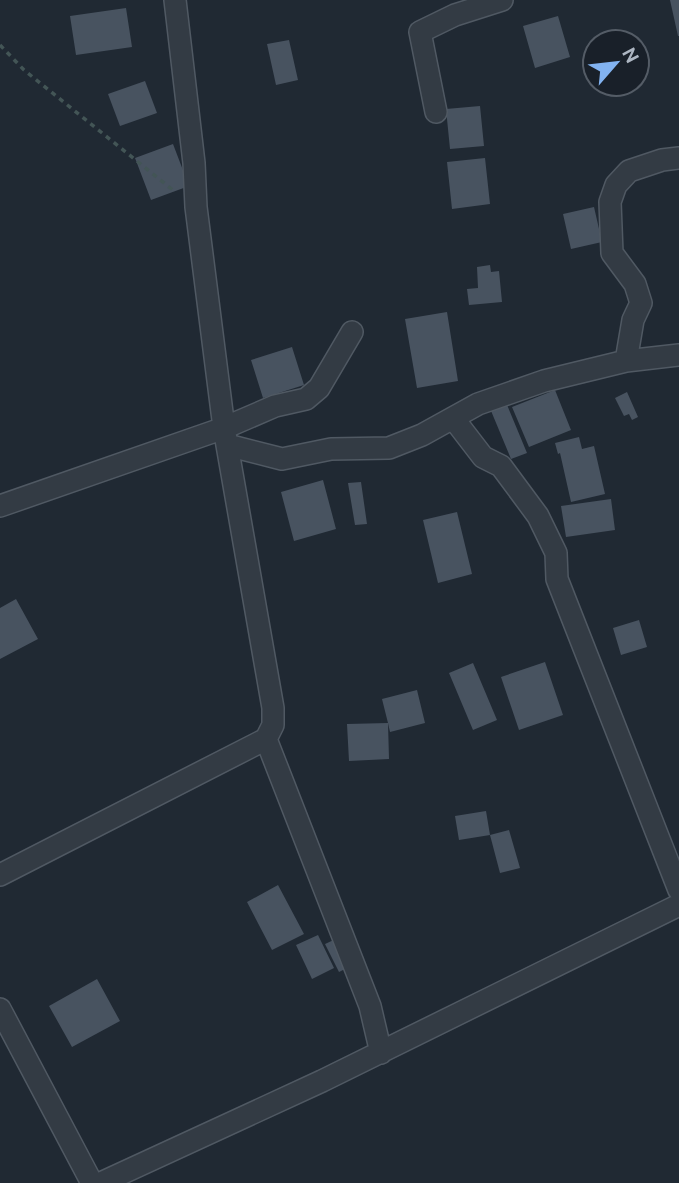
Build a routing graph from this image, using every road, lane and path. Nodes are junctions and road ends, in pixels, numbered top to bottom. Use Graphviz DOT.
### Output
graph roads {
  1 [pos="174,0"];
  2 [pos="502,0"];
  3 [pos="0,45"];
  4 [pos="436,112"];
  5 [pos="679,158"];
  6 [pos="195,208"];
  7 [pos="352,332"];
  8 [pos="679,355"];
  9 [pos="626,361"];
  10 [pos="453,418"];
  11 [pos="225,436"];
  12 [pos="0,506"];
  13 [pos="266,738"];
  14 [pos="0,876"];
  15 [pos="679,890"];
  16 [pos="679,905"];
  17 [pos="0,1009"];
  18 [pos="381,1053"];
  19 [pos="92,1183"];
  20 [pos="102,1183"];
  1 -- 6 [label="street"];
  2 -- 4 [label="street"];
  3 -- 6 [label="path"];
  5 -- 9 [label="street"];
  6 -- 11 [label="street"];
  7 -- 11 [label="street"];
  8 -- 9 [label="street"];
  9 -- 10 [label="street"];
  10 -- 11 [label="street"];
  10 -- 15 [label="street"];
  11 -- 12 [label="street"];
  11 -- 13 [label="street"];
  13 -- 14 [label="street"];
  13 -- 18 [label="street"];
  16 -- 18 [label="street"];
  17 -- 19 [label="street"];
  18 -- 20 [label="street"];
}
